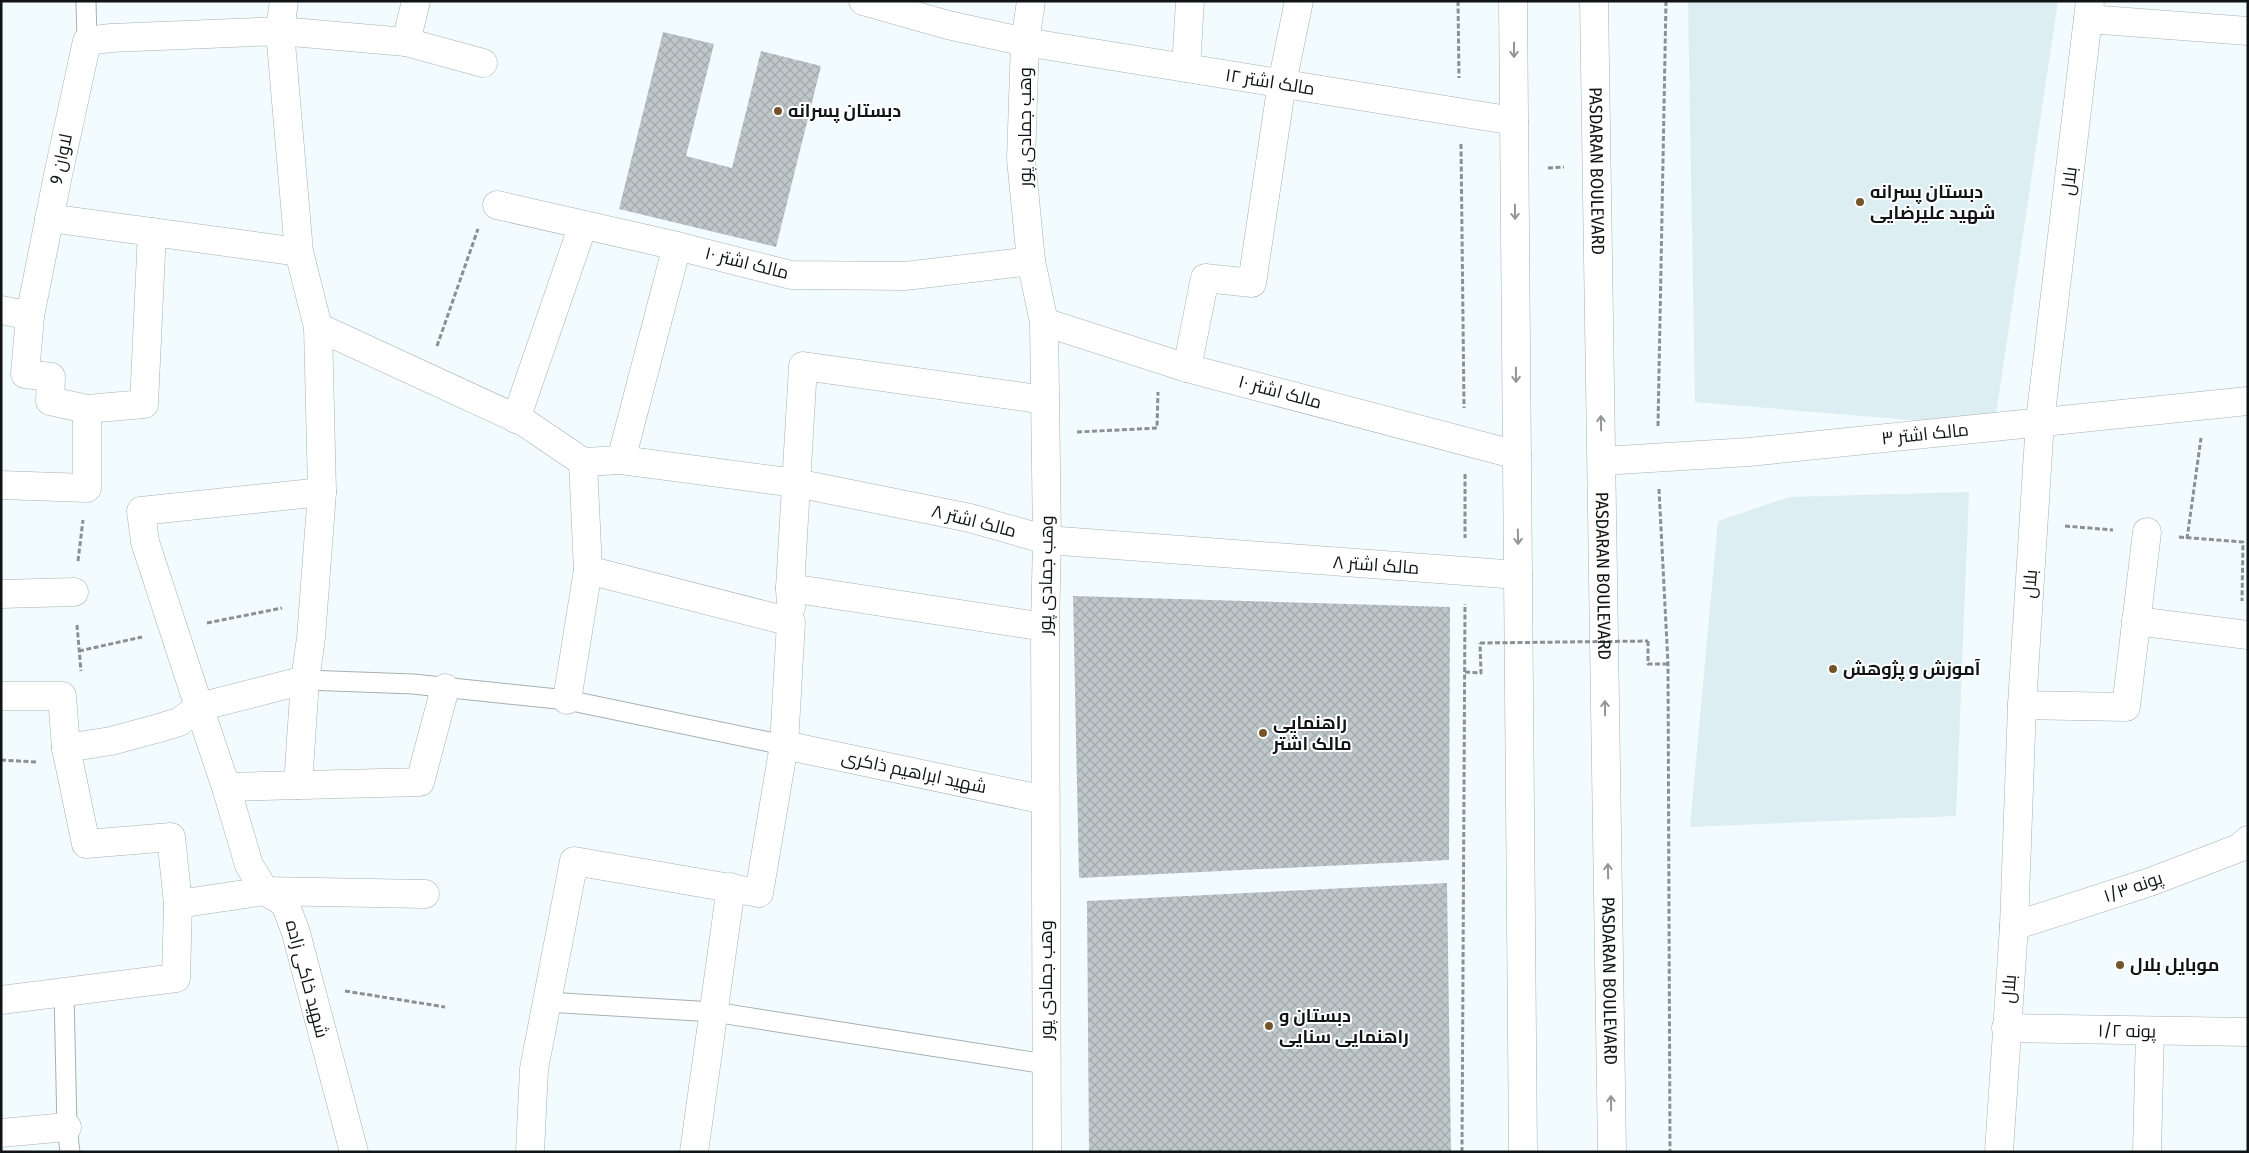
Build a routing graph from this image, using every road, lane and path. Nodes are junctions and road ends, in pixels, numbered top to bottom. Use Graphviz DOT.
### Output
graph roads {
  1 [pos="86,1"];
  2 [pos="284,1"];
  3 [pos="416,1"];
  4 [pos="863,1"];
  5 [pos="1031,1"];
  6 [pos="1190,1"];
  7 [pos="1299,1"];
  8 [pos="1514,1"];
  9 [pos="1594,1"];
  10 [pos="1666,1"];
  11 [pos="2089,10"];
  12 [pos="280,31"];
  13 [pos="2248,31"];
  14 [pos="87,41"];
  15 [pos="406,42"];
  16 [pos="1025,42"];
  17 [pos="483,63"];
  18 [pos="1186,68"];
  19 [pos="1282,84"];
  20 [pos="1514,121"];
  21 [pos="1597,165"];
  22 [pos="1514,170"];
  23 [pos="497,205"];
  24 [pos="49,218"];
  25 [pos="583,225"];
  26 [pos="152,232"];
  27 [pos="677,246"];
  28 [pos="299,252"];
  29 [pos="1031,261"];
  30 [pos="1,310"];
  31 [pos="30,316"];
  32 [pos="1044,322"];
  33 [pos="318,327"];
  34 [pos="1159,358"];
  35 [pos="1187,368"];
  36 [pos="427,377"];
  37 [pos="1045,400"];
  38 [pos="2248,401"];
  39 [pos="2203,406"];
  40 [pos="87,409"];
  41 [pos="516,419"];
  42 [pos="2040,421"];
  43 [pos="1046,433"];
  44 [pos="1517,455"];
  45 [pos="1657,457"];
  46 [pos="621,460"];
  47 [pos="1602,461"];
  48 [pos="583,462"];
  49 [pos="796,483"];
  50 [pos="1,485"];
  51 [pos="322,492"];
  52 [pos="2147,532"];
  53 [pos="2188,539"];
  54 [pos="1047,540"];
  55 [pos="588,570"];
  56 [pos="1518,575"];
  57 [pos="790,588"];
  58 [pos="74,592"];
  59 [pos="1,594"];
  60 [pos="313,602"];
  61 [pos="2136,621"];
  62 [pos="791,622"];
  63 [pos="1045,627"];
  64 [pos="172,629"];
  65 [pos="2248,635"];
  66 [pos="79,652"];
  67 [pos="1668,664"];
  68 [pos="1465,672"];
  69 [pos="305,680"];
  70 [pos="445,688"];
  71 [pos="1,696"];
  72 [pos="568,700"];
  73 [pos="2022,705"];
  74 [pos="198,707"];
  75 [pos="784,744"];
  76 [pos="66,748"];
  77 [pos="298,785"];
  78 [pos="226,787"];
  79 [pos="1045,800"];
  80 [pos="2245,847"];
  81 [pos="731,887"];
  82 [pos="265,891"];
  83 [pos="425,894"];
  84 [pos="178,904"];
  85 [pos="2014,926"];
  86 [pos="308,986"];
  87 [pos="64,993"];
  88 [pos="1,1000"];
  89 [pos="546,1002"];
  90 [pos="445,1007"];
  91 [pos="714,1012"];
  92 [pos="2006,1028"];
  93 [pos="2150,1031"];
  94 [pos="2248,1032"];
  95 [pos="1046,1064"];
  96 [pos="1,1133"];
  97 [pos="68,1139"];
  98 [pos="354,1152"];
  99 [pos="530,1152"];
  100 [pos="694,1152"];
  101 [pos="1047,1152"];
  102 [pos="1523,1152"];
  103 [pos="1612,1152"];
  104 [pos="1670,1152"];
  105 [pos="1999,1152"];
  106 [pos="2147,1152"];
  1 -- 14 [label="lane, لاوان 9"];
  2 -- 12 [label="street"];
  3 -- 15 [label="street"];
  4 -- 16 [label="street, مالک اشتر ۱۲"];
  5 -- 16 [label="street, وهب جمادی پور"];
  6 -- 18 [label="street"];
  7 -- 19 [label="street"];
  8 -- 20 [label="street, one-way"];
  9 -- 21 [label="street, PASDARAN BOULEVARD"];
  10 -- 45 [label="path"];
  11 -- 13 [label="street"];
  11 -- 42 [label="street, بلال"];
  12 -- 14 [label="street"];
  12 -- 15 [label="street"];
  12 -- 28 [label="street"];
  14 -- 24 [label="street, لاوان 9"];
  15 -- 17 [label="street"];
  16 -- 18 [label="street, مالک اشتر ۱۲"];
  16 -- 29 [label="street, وهب جمادی پور"];
  18 -- 19 [label="street, مالک اشتر ۱۲"];
  19 -- 20 [label="street, مالک اشتر ۱۲"];
  19 -- 35 [label="street"];
  20 -- 22 [label="street"];
  21 -- 22 [label="path"];
  47 -- 21 [label="street, PASDARAN BOULEVARD, one-way"];
  22 -- 44 [label="street, one-way"];
  23 -- 25 [label="street, مالک اشتر ۱۰"];
  23 -- 36 [label="path"];
  24 -- 26 [label="street"];
  24 -- 31 [label="street, لاوان 9"];
  25 -- 27 [label="street, مالک اشتر ۱۰"];
  25 -- 41 [label="street"];
  26 -- 28 [label="street"];
  26 -- 40 [label="street"];
  27 -- 29 [label="street, مالک اشتر ۱۰"];
  27 -- 46 [label="street"];
  28 -- 33 [label="street"];
  29 -- 32 [label="street, وهب جمادی پور"];
  30 -- 31 [label="street"];
  31 -- 40 [label="street, لاوان 9"];
  32 -- 34 [label="street, مالک اشتر ۱۰"];
  32 -- 37 [label="street, وهب جمادی پور"];
  33 -- 36 [label="street"];
  33 -- 51 [label="street"];
  34 -- 35 [label="street, مالک اشتر ۱۰"];
  34 -- 43 [label="path"];
  35 -- 44 [label="street, مالک اشتر ۱۰"];
  36 -- 41 [label="street"];
  37 -- 43 [label="street, وهب جمادی پور"];
  37 -- 49 [label="street"];
  38 -- 39 [label="street, مالک اشتر ۳"];
  39 -- 42 [label="street, مالک اشتر ۳"];
  39 -- 53 [label="path"];
  40 -- 50 [label="street"];
  41 -- 48 [label="street"];
  42 -- 45 [label="street, مالک اشتر ۳"];
  42 -- 73 [label="street, بلال"];
  43 -- 54 [label="street, وهب جمادی پور"];
  44 -- 56 [label="street, one-way"];
  45 -- 47 [label="street, مالک اشتر ۳"];
  45 -- 67 [label="path"];
  46 -- 48 [label="street, مالک اشتر ۸"];
  46 -- 49 [label="street, مالک اشتر ۸"];
  103 -- 47 [label="street, PASDARAN BOULEVARD, one-way"];
  48 -- 55 [label="street"];
  49 -- 54 [label="street, مالک اشتر ۸"];
  49 -- 57 [label="street"];
  51 -- 60 [label="street"];
  51 -- 64 [label="street, شهید خاکی زاده"];
  52 -- 61 [label="street"];
  54 -- 56 [label="street, مالک اشتر ۸"];
  54 -- 63 [label="street, وهب جمادی پور"];
  55 -- 62 [label="street"];
  55 -- 72 [label="street"];
  56 -- 102 [label="street"];
  57 -- 62 [label="street"];
  57 -- 63 [label="street"];
  58 -- 59 [label="street"];
  60 -- 64 [label="path"];
  60 -- 69 [label="street"];
  61 -- 65 [label="street"];
  61 -- 73 [label="street"];
  62 -- 75 [label="street"];
  63 -- 79 [label="street, وهب جمادی پور"];
  64 -- 66 [label="path"];
  64 -- 74 [label="street, شهید خاکی زاده"];
  67 -- 68 [label="path, bridge"];
  67 -- 104 [label="path"];
  69 -- 70 [label="lane"];
  69 -- 74 [label="street"];
  69 -- 77 [label="street"];
  70 -- 72 [label="lane"];
  70 -- 77 [label="street"];
  71 -- 76 [label="street"];
  72 -- 75 [label="lane"];
  73 -- 85 [label="street, بلال"];
  74 -- 76 [label="street"];
  74 -- 78 [label="street, شهید خاکی زاده"];
  75 -- 79 [label="street, شهید ابراهیم ذاکری"];
  75 -- 81 [label="street"];
  76 -- 84 [label="street"];
  77 -- 78 [label="street"];
  78 -- 82 [label="street, شهید خاکی زاده"];
  79 -- 95 [label="street, وهب جمادی پور"];
  80 -- 85 [label="street, پونه ۱/۳"];
  81 -- 89 [label="street"];
  81 -- 91 [label="street"];
  82 -- 83 [label="street"];
  82 -- 84 [label="street"];
  82 -- 86 [label="street, شهید خاکی زاده"];
  84 -- 87 [label="street"];
  85 -- 92 [label="street, بلال"];
  86 -- 90 [label="path"];
  86 -- 98 [label="street, شهید خاکی زاده"];
  87 -- 88 [label="street"];
  87 -- 97 [label="lane"];
  89 -- 91 [label="lane"];
  89 -- 99 [label="street"];
  91 -- 95 [label="lane"];
  91 -- 100 [label="street"];
  92 -- 93 [label="street, پونه ۱/۲"];
  92 -- 105 [label="street, بلال"];
  93 -- 94 [label="street, پونه ۱/۲"];
  93 -- 106 [label="street"];
  95 -- 101 [label="street, وهب جمادی پور"];
  96 -- 97 [label="street"];
}
